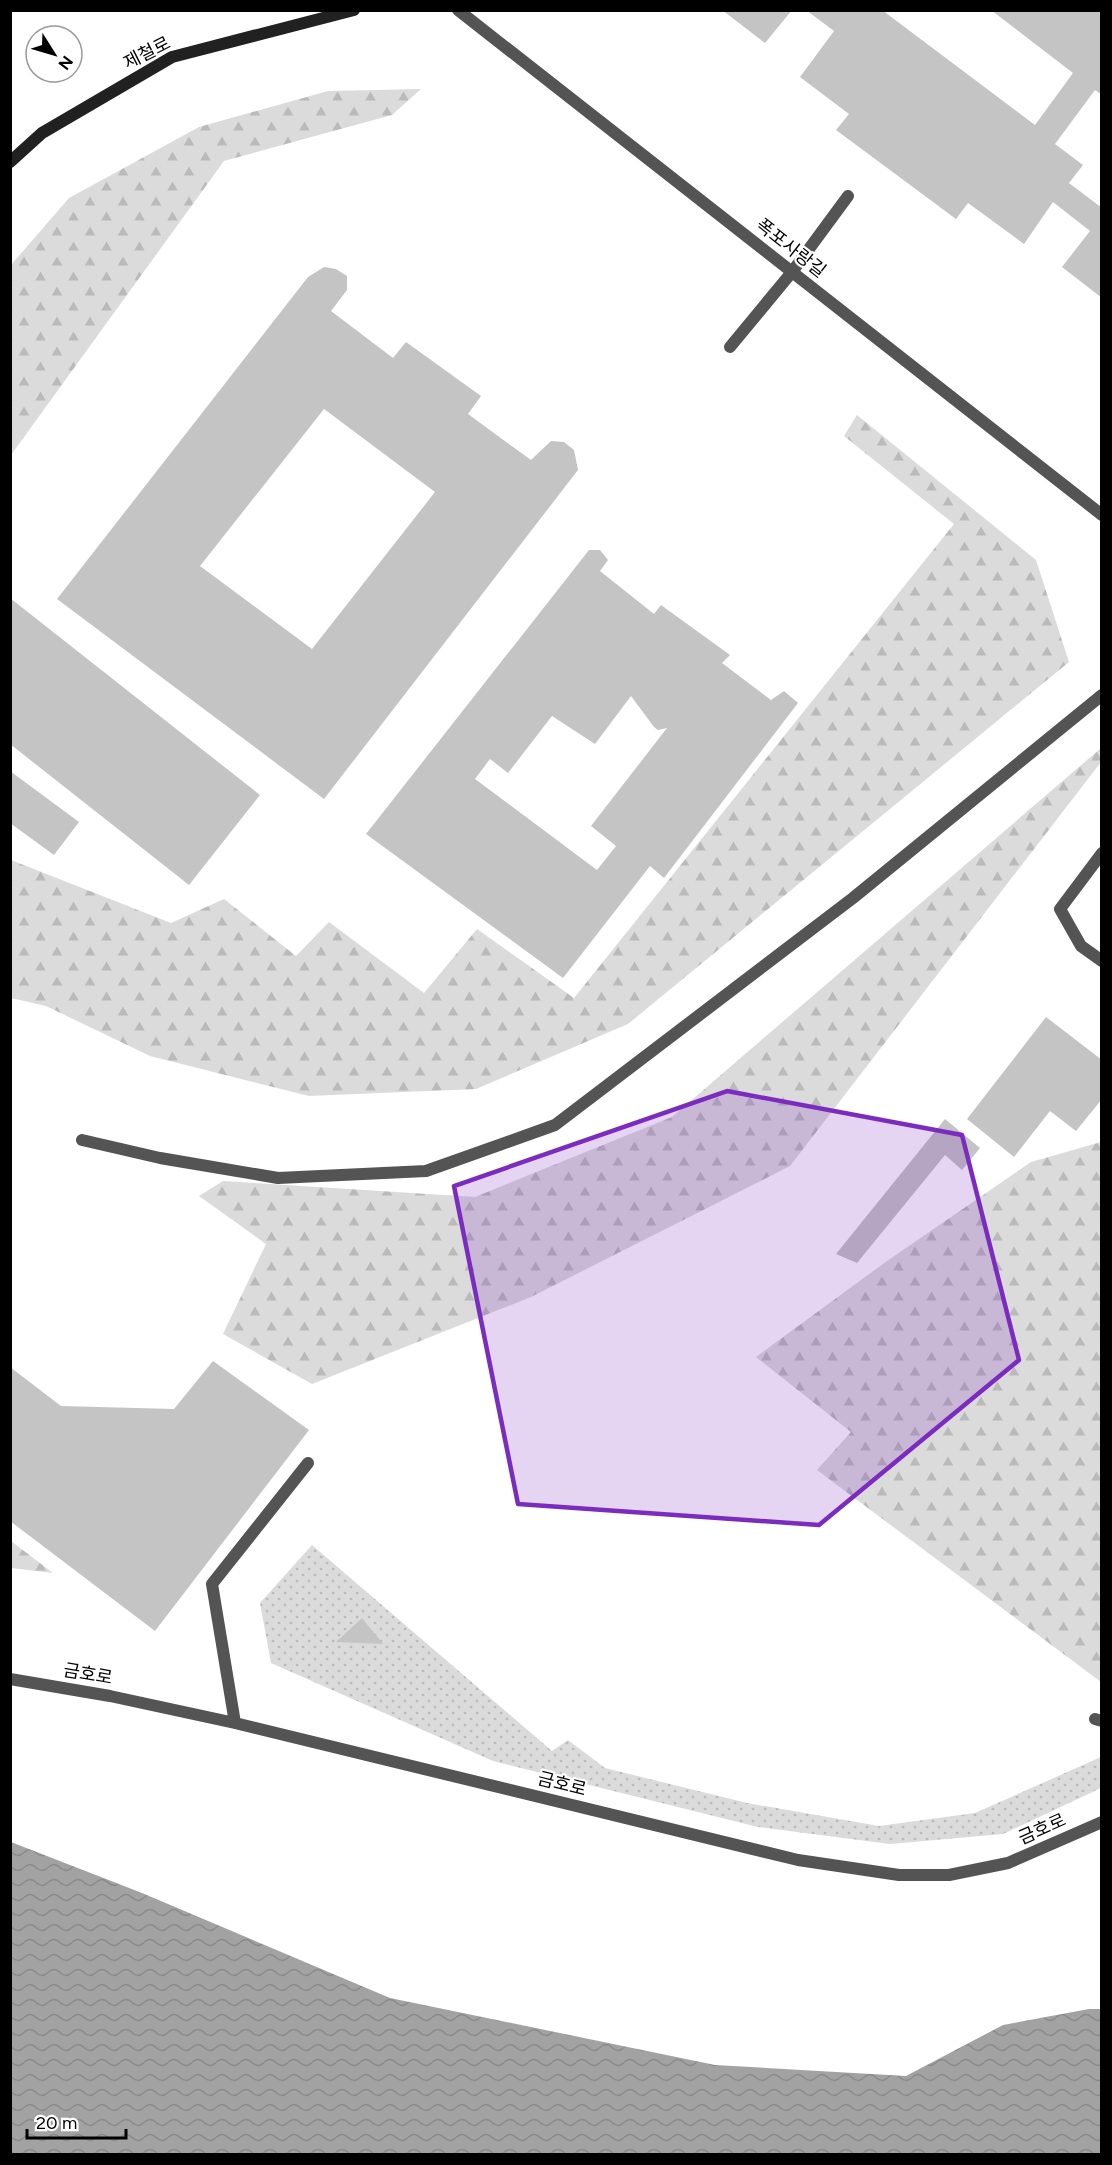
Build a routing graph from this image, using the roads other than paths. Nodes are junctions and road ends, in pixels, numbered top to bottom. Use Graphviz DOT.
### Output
graph roads {
  1 [pos="354,10"];
  2 [pos="458,10"];
  3 [pos="10,162"];
  4 [pos="848,196"];
  5 [pos="792,272"];
  6 [pos="730,347"];
  7 [pos="1101,515"];
  8 [pos="1101,695"];
  9 [pos="1101,853"];
  10 [pos="1101,961"];
  11 [pos="82,1140"];
  12 [pos="308,1463"];
  13 [pos="10,1679"];
  14 [pos="235,1723"];
  15 [pos="1101,1822"];
  1 -- 3 [label="main road, 제철로"];
  2 -- 5 [label="street, 폭포사랑길"];
  4 -- 5 [label="street"];
  5 -- 6 [label="street"];
  5 -- 7 [label="street, 폭포사랑길"];
  8 -- 11 [label="street"];
  9 -- 10 [label="street"];
  12 -- 14 [label="street"];
  13 -- 14 [label="street, 금호로"];
  14 -- 15 [label="street, 금호로"];
}
